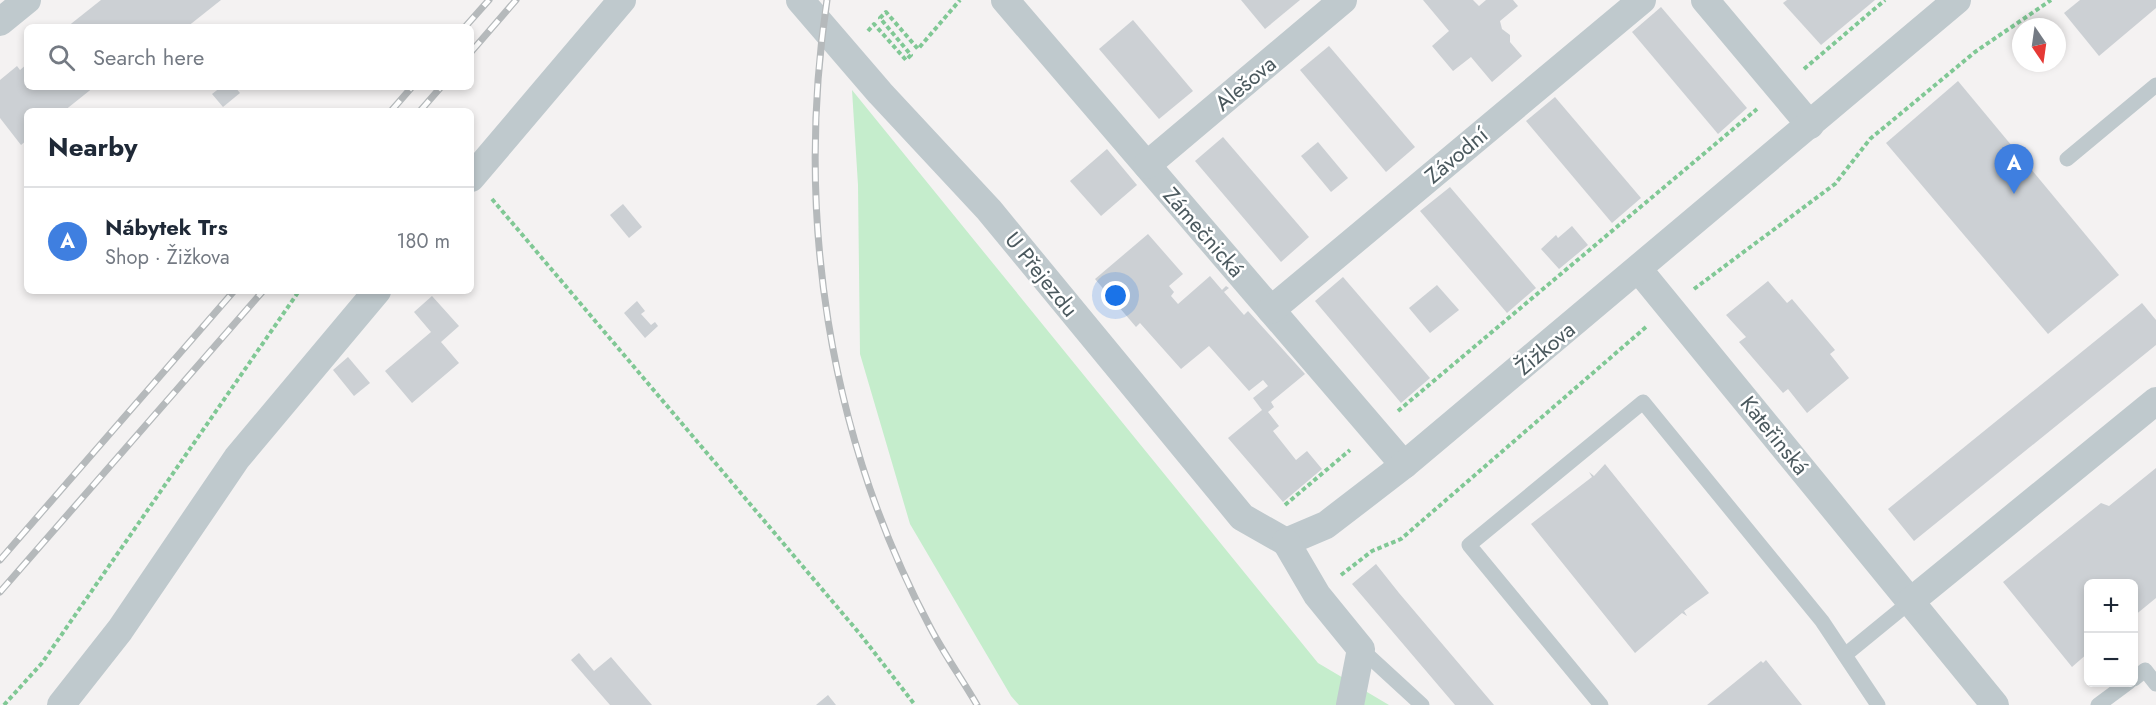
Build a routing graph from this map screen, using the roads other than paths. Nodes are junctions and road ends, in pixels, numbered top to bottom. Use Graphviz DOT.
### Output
graph roads {
  1 [pos="27,0"];
  2 [pos="622,0"];
  3 [pos="800,0"];
  4 [pos="1005,0"];
  5 [pos="1343,0"];
  6 [pos="1642,0"];
  7 [pos="1705,0"];
  8 [pos="1957,0"];
  9 [pos="0,22"];
  10 [pos="2156,85"];
  11 [pos="1810,125"];
  12 [pos="2067,159"];
  13 [pos="1147,165"];
  14 [pos="474,175"];
  15 [pos="1639,270"];
  16 [pos="374,294"];
  17 [pos="1271,310"];
  18 [pos="2156,401"];
  19 [pos="1404,465"];
  20 [pos="1286,542"];
  21 [pos="1911,601"];
  22 [pos="1360,649"];
  23 [pos="1845,655"];
  24 [pos="2138,675"];
  25 [pos="2156,684"];
  26 [pos="2122,687"];
  27 [pos="60,705"];
  28 [pos="1350,705"];
  29 [pos="1422,705"];
  30 [pos="1601,705"];
  31 [pos="1878,705"];
  32 [pos="1995,705"];
  33 [pos="2098,705"];
  1 -- 9 [label="street"];
  2 -- 14 [label="street"];
  3 -- 20 [label="street, U Přejezdu"];
  4 -- 13 [label="street, Zámečnická"];
  5 -- 13 [label="street, Alešova"];
  6 -- 17 [label="street, Závodní"];
  7 -- 11 [label="street"];
  8 -- 11 [label="street, Žižkova"];
  10 -- 12 [label="lane"];
  11 -- 15 [label="street, Žižkova"];
  13 -- 17 [label="street, Zámečnická"];
  15 -- 19 [label="street, Žižkova"];
  15 -- 21 [label="street, Kateřinská"];
  16 -- 27 [label="street"];
  17 -- 19 [label="street, Zámečnická"];
  18 -- 21 [label="street"];
  19 -- 20 [label="street, Žižkova"];
  20 -- 22 [label="street"];
  21 -- 23 [label="lane"];
  21 -- 32 [label="street, Kateřinská"];
  22 -- 28 [label="street"];
  22 -- 29 [label="lane"];
  23 -- 30 [label="lane"];
  23 -- 31 [label="lane"];
  24 -- 25 [label="lane"];
  26 -- 33 [label="lane"];
}
